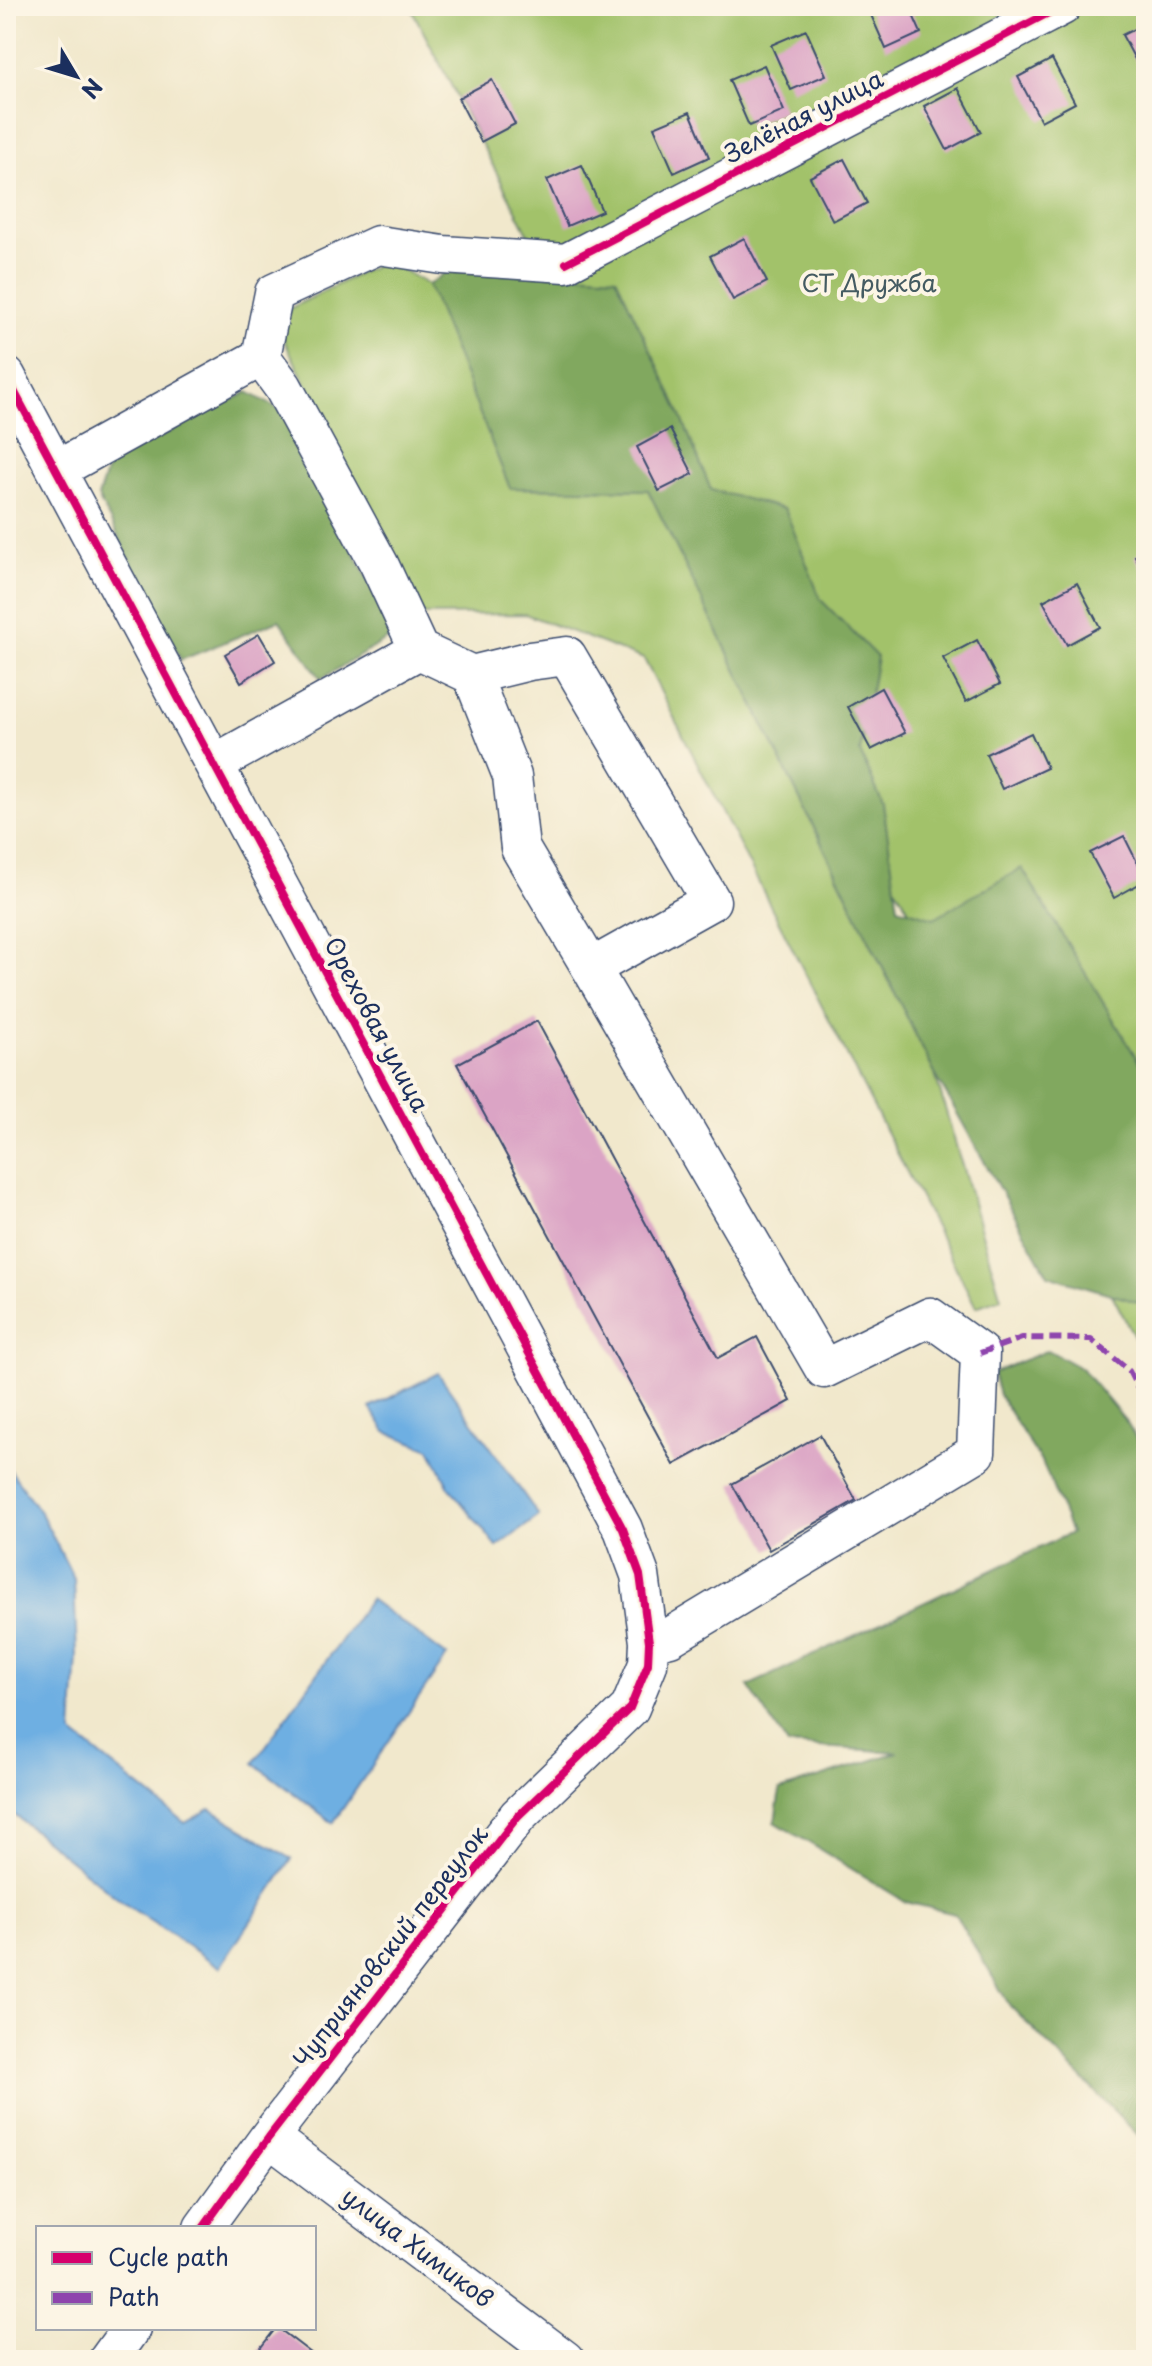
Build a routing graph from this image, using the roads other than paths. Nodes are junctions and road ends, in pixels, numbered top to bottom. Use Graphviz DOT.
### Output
graph roads {
  1 [pos="1062,6"];
  2 [pos="261,357"];
  3 [pos="6,376"];
  4 [pos="57,470"];
  5 [pos="419,650"];
  6 [pos="472,675"];
  7 [pos="214,764"];
  8 [pos="591,968"];
  9 [pos="649,1642"];
  10 [pos="630,1708"];
  11 [pos="269,2137"];
  12 [pos="204,2226"];
  13 [pos="130,2330"];
  14 [pos="108,2360"];
  15 [pos="565,2360"];
  1 -- 2 [label="street, Зелёная улица"];
  2 -- 4 [label="street"];
  2 -- 5 [label="street"];
  3 -- 4 [label="street, Ореховая улица"];
  4 -- 7 [label="street, Ореховая улица"];
  5 -- 6 [label="street"];
  5 -- 7 [label="street"];
  6 -- 8 [label="street"];
  6 -- 8 [label="street"];
  7 -- 9 [label="street, Ореховая улица"];
  8 -- 9 [label="street"];
  9 -- 10 [label="street, Ореховая улица"];
  10 -- 11 [label="street, Чуприяновский переулок"];
  11 -- 12 [label="street, Чуприяновский переулок"];
  11 -- 15 [label="street, улица Химиков"];
  13 -- 14 [label="street"];
}
